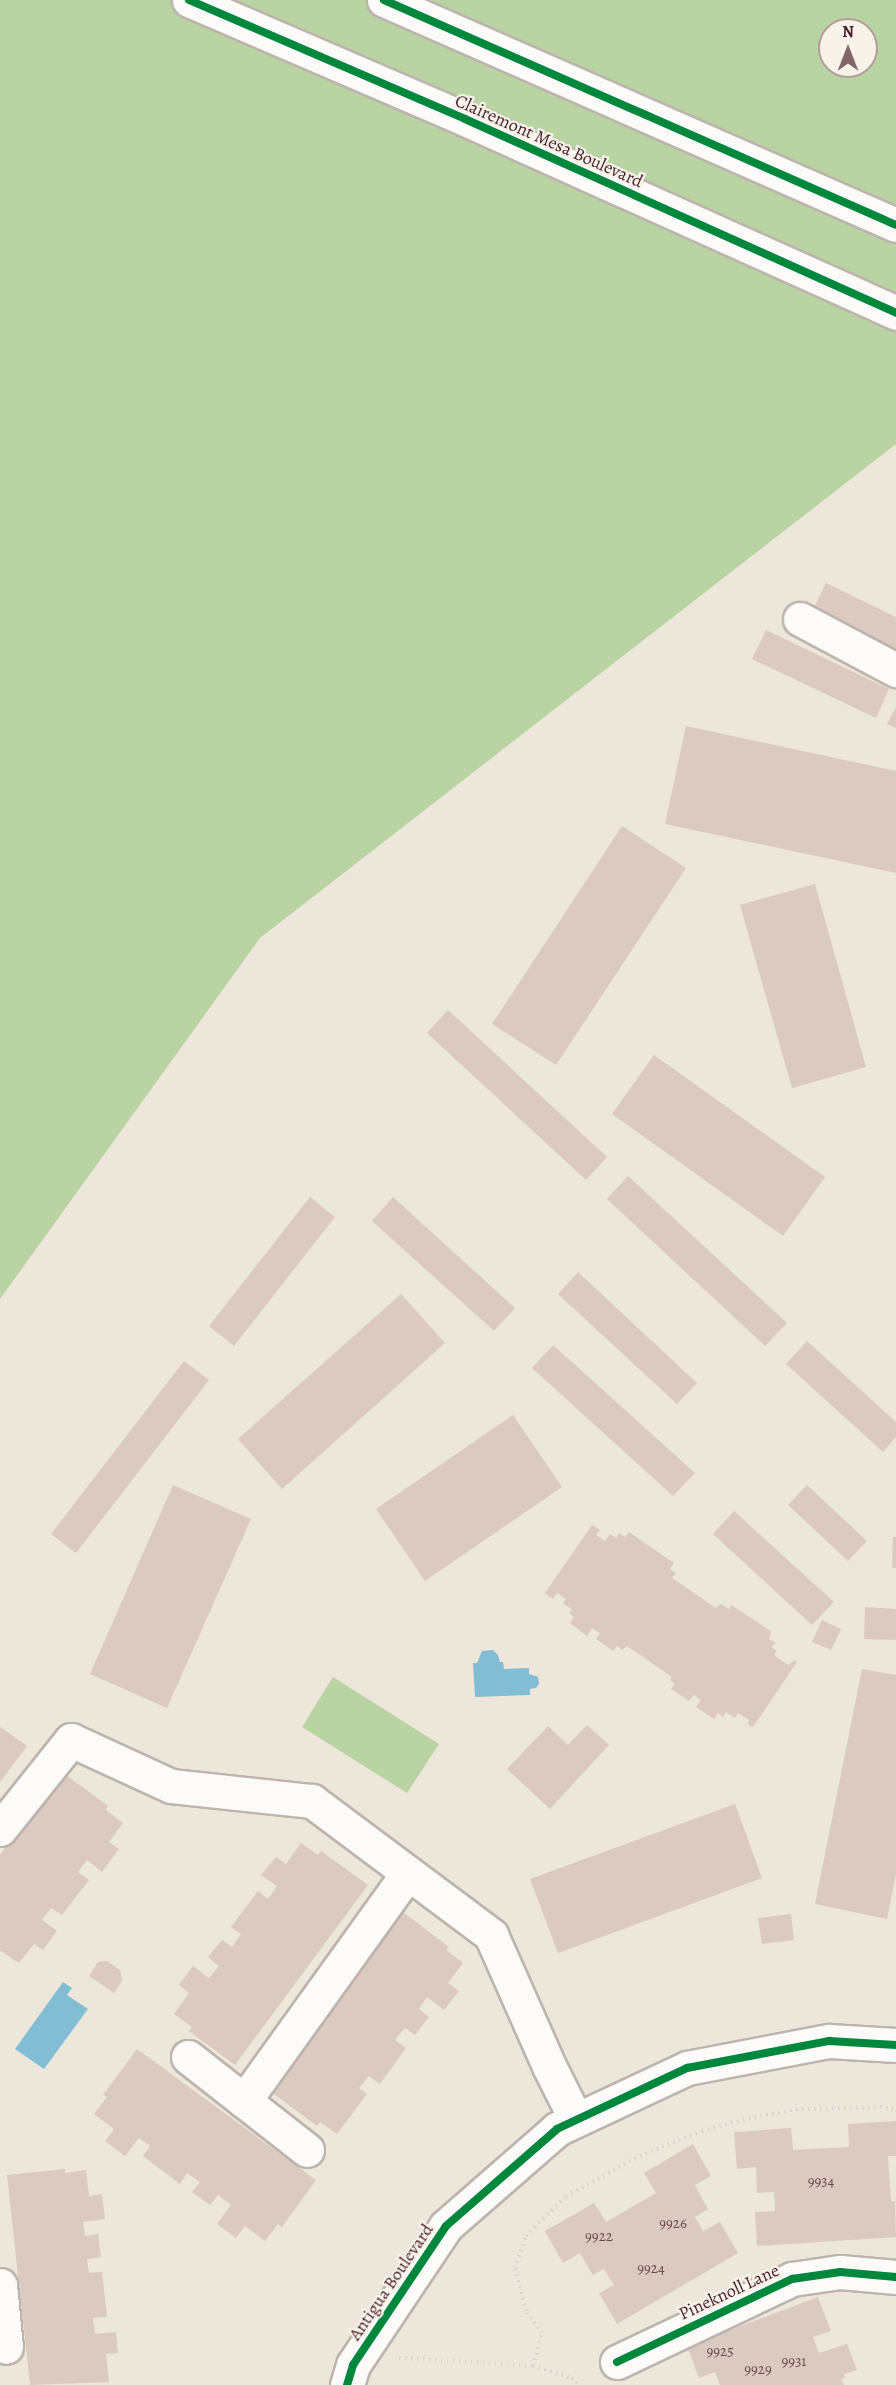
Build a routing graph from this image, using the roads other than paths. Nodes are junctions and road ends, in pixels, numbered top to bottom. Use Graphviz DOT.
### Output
graph roads {
  1 [pos="189,0"];
  2 [pos="384,0"];
  3 [pos="896,225"];
  4 [pos="896,313"];
  5 [pos="800,619"];
  6 [pos="896,670"];
  7 [pos="0,1829"];
  8 [pos="408,1873"];
  9 [pos="896,2045"];
  10 [pos="188,2057"];
  11 [pos="244,2100"];
  12 [pos="576,2120"];
  13 [pos="307,2150"];
  14 [pos="896,2277"];
  15 [pos="0,2292"];
  16 [pos="6,2347"];
  17 [pos="617,2362"];
  18 [pos="347,2385"];
  1 -- 4 [label="main road, Clairemont Mesa Boulevard"];
  2 -- 3 [label="main road"];
  5 -- 6 [label="main road"];
  7 -- 8 [label="main road"];
  8 -- 11 [label="main road"];
  8 -- 12 [label="main road"];
  9 -- 12 [label="main road, Antigua Boulevard"];
  10 -- 11 [label="main road"];
  11 -- 13 [label="main road"];
  12 -- 18 [label="main road, Antigua Boulevard"];
  14 -- 17 [label="main road, Pineknoll Lane"];
  15 -- 16 [label="main road"];
}
